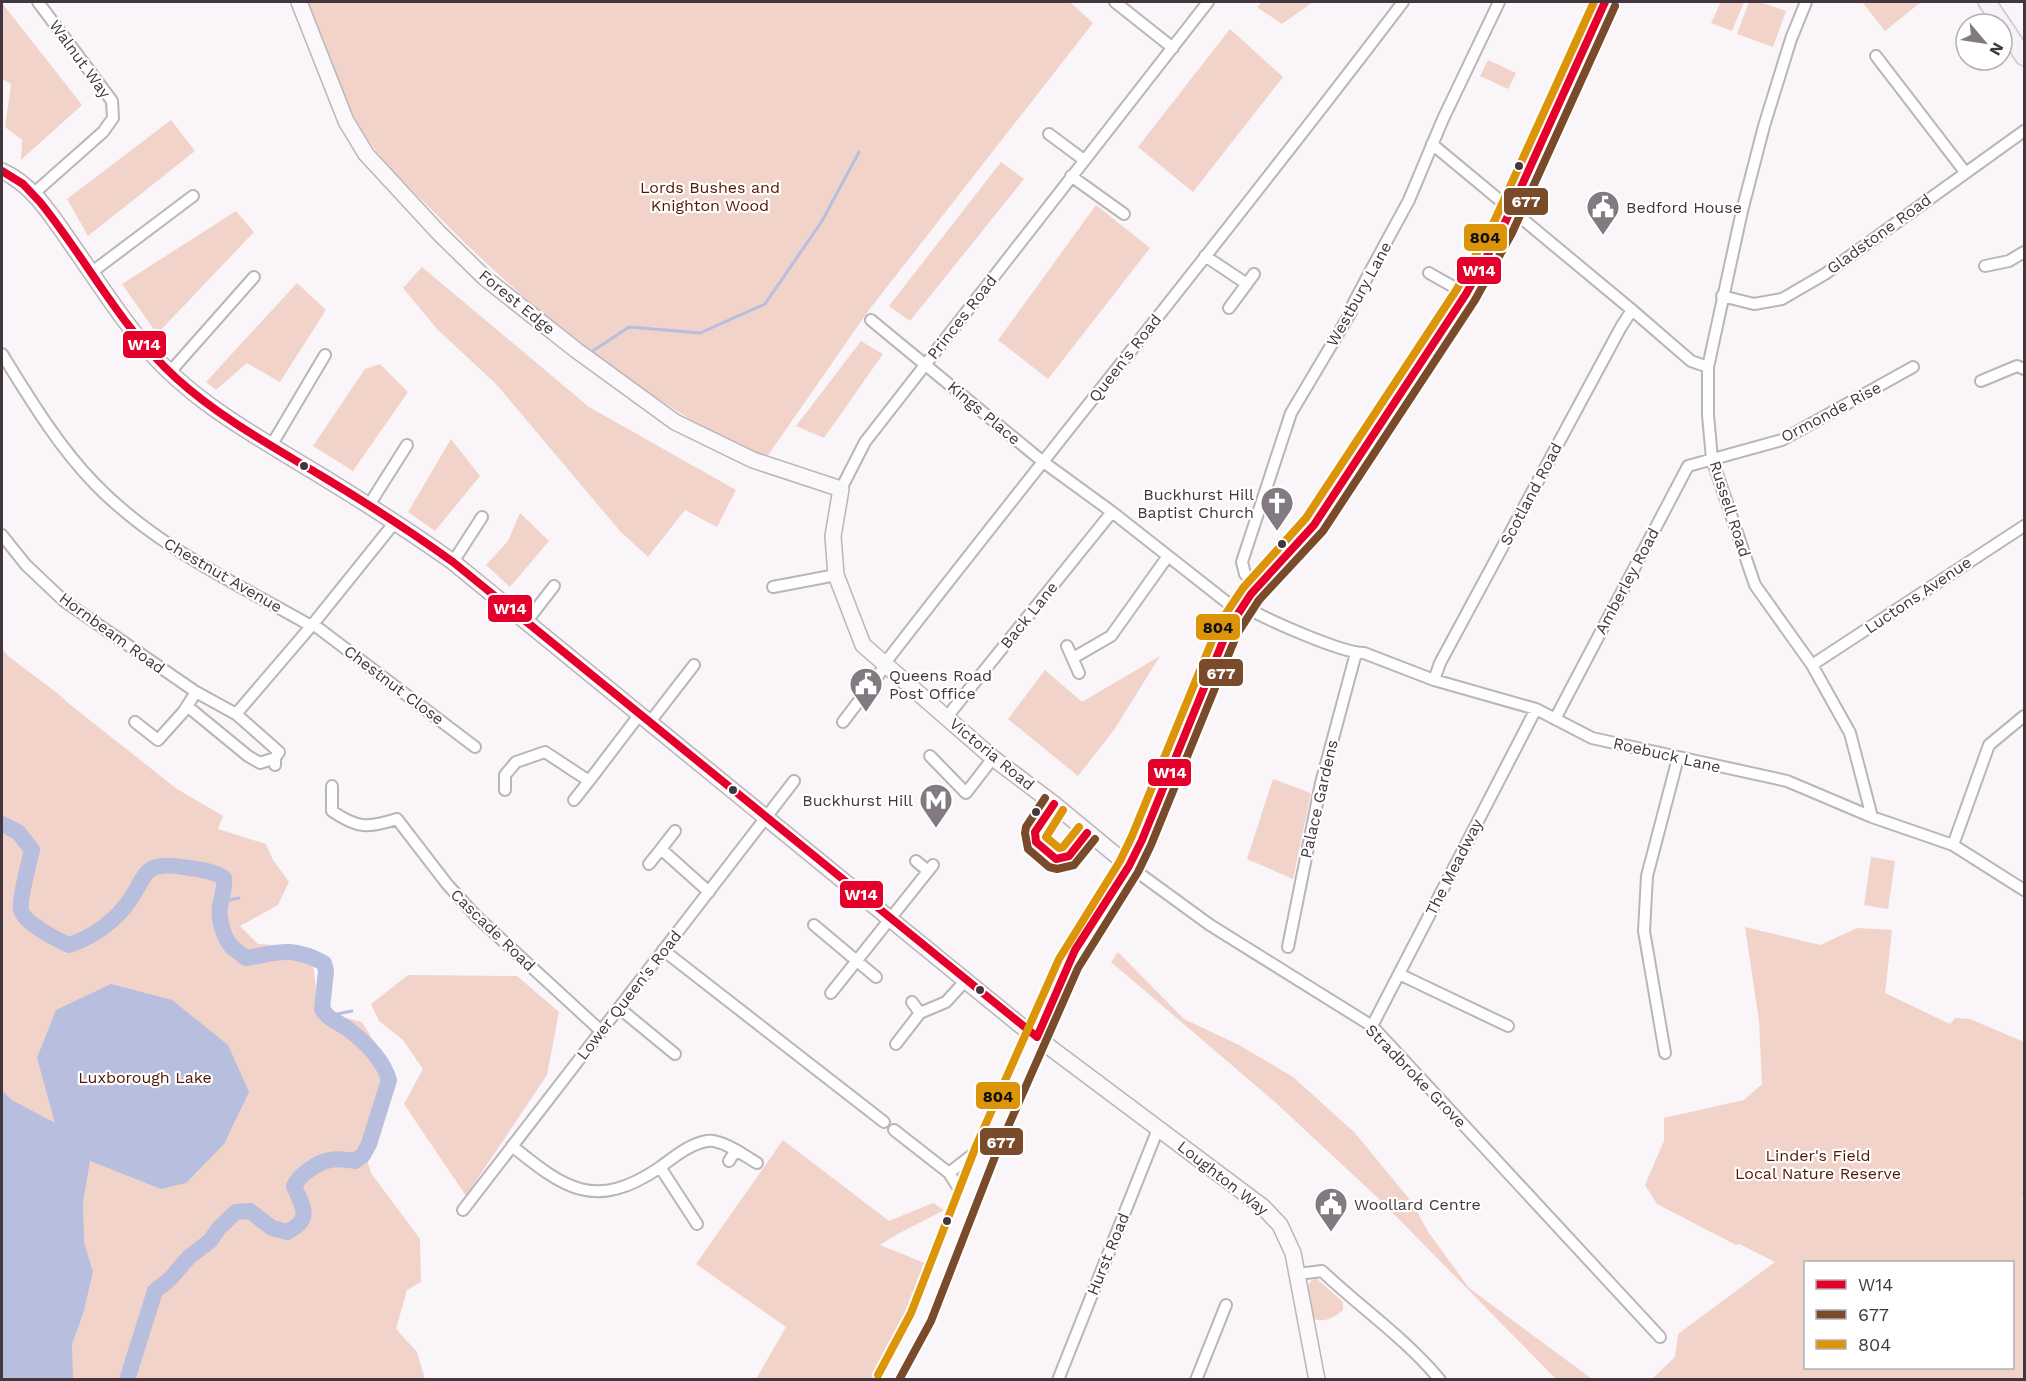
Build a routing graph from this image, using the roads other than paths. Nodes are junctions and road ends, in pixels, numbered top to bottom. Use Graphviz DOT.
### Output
graph roads {
  1 [pos="38,2"];
  2 [pos="299,2"];
  3 [pos="1115,2"];
  4 [pos="1208,2"];
  5 [pos="1403,2"];
  6 [pos="1499,2"];
  7 [pos="1605,2"];
  8 [pos="1806,2"];
  9 [pos="2014,41"];
  10 [pos="1173,48"];
  11 [pos="1876,56"];
  12 [pos="2025,57"];
  13 [pos="2025,131"];
  14 [pos="1049,134"];
  15 [pos="1432,144"];
  16 [pos="1084,160"];
  17 [pos="2,171"];
  18 [pos="1965,172"];
  19 [pos="1071,176"];
  20 [pos="33,194"];
  21 [pos="193,196"];
  22 [pos="1511,209"];
  23 [pos="1124,214"];
  24 [pos="2025,252"];
  25 [pos="1205,256"];
  26 [pos="1985,266"];
  27 [pos="92,273"];
  28 [pos="1429,273"];
  29 [pos="1254,274"];
  30 [pos="254,277"];
  31 [pos="1247,284"];
  32 [pos="1466,294"];
  33 [pos="1722,296"];
  34 [pos="1229,308"];
  35 [pos="1632,310"];
  36 [pos="871,320"];
  37 [pos="2,354"];
  38 [pos="326,355"];
  39 [pos="926,363"];
  40 [pos="1708,367"];
  41 [pos="1913,367"];
  42 [pos="2025,369"];
  43 [pos="170,372"];
  44 [pos="1981,381"];
  45 [pos="407,445"];
  46 [pos="271,446"];
  47 [pos="1712,459"];
  48 [pos="1042,460"];
  49 [pos="841,489"];
  50 [pos="369,505"];
  51 [pos="1112,512"];
  52 [pos="482,518"];
  53 [pos="395,522"];
  54 [pos="2025,526"];
  55 [pos="2,535"];
  56 [pos="1168,556"];
  57 [pos="453,562"];
  58 [pos="836,575"];
  59 [pos="554,586"];
  60 [pos="773,587"];
  61 [pos="1257,588"];
  62 [pos="1240,608"];
  63 [pos="527,621"];
  64 [pos="312,625"];
  65 [pos="1067,646"];
  66 [pos="1356,653"];
  67 [pos="1073,658"];
  68 [pos="885,663"];
  69 [pos="694,665"];
  70 [pos="1812,665"];
  71 [pos="1079,673"];
  72 [pos="1434,680"];
  73 [pos="196,692"];
  74 [pos="187,706"];
  75 [pos="1536,709"];
  76 [pos="236,714"];
  77 [pos="2025,716"];
  78 [pos="645,718"];
  79 [pos="845,718"];
  80 [pos="946,718"];
  81 [pos="1555,719"];
  82 [pos="135,722"];
  83 [pos="475,747"];
  84 [pos="930,756"];
  85 [pos="993,758"];
  86 [pos="1678,758"];
  87 [pos="589,781"];
  88 [pos="794,781"];
  89 [pos="332,786"];
  90 [pos="505,790"];
  91 [pos="574,800"];
  92 [pos="767,817"];
  93 [pos="1872,817"];
  94 [pos="675,831"];
  95 [pos="1953,845"];
  96 [pos="661,849"];
  97 [pos="916,861"];
  98 [pos="649,864"];
  99 [pos="1129,866"];
  100 [pos="2025,890"];
  101 [pos="709,892"];
  102 [pos="890,918"];
  103 [pos="814,925"];
  104 [pos="1288,947"];
  105 [pos="663,950"];
  106 [pos="857,960"];
  107 [pos="1399,974"];
  108 [pos="876,977"];
  109 [pos="966,980"];
  110 [pos="831,993"];
  111 [pos="912,1002"];
  112 [pos="619,1008"];
  113 [pos="920,1013"];
  114 [pos="1372,1026"];
  115 [pos="1508,1026"];
  116 [pos="601,1031"];
  117 [pos="1037,1037"];
  118 [pos="896,1044"];
  119 [pos="1665,1053"];
  120 [pos="675,1054"];
  121 [pos="884,1122"];
  122 [pos="1158,1129"];
  123 [pos="894,1130"];
  124 [pos="512,1146"];
  125 [pos="736,1150"];
  126 [pos="986,1150"];
  127 [pos="729,1161"];
  128 [pos="757,1163"];
  129 [pos="660,1167"];
  130 [pos="949,1173"];
  131 [pos="966,1200"];
  132 [pos="463,1210"];
  133 [pos="697,1224"];
  134 [pos="1298,1274"];
  135 [pos="1226,1305"];
  136 [pos="1660,1338"];
  137 [pos="887,1380"];
  138 [pos="1058,1380"];
  139 [pos="1197,1380"];
  140 [pos="1317,1380"];
  141 [pos="1440,1380"];
  1 -- 20 [label="street, Walnut Way"];
  2 -- 49 [label="street, Forest Edge"];
  3 -- 10 [label="street"];
  4 -- 10 [label="street, Princes Road"];
  5 -- 25 [label="street, Queen's Road"];
  6 -- 15 [label="street, Westbury Lane"];
  7 -- 22 [label="street"];
  8 -- 33 [label="street, Russell Road"];
  9 -- 12 [label="main road"];
  10 -- 16 [label="street, Princes Road"];
  11 -- 18 [label="street"];
  13 -- 18 [label="street, Gladstone Road"];
  14 -- 16 [label="street"];
  15 -- 22 [label="street"];
  15 -- 61 [label="street, Westbury Lane"];
  16 -- 19 [label="street, Princes Road"];
  17 -- 20 [label="street, Loughton Way"];
  18 -- 33 [label="street, Gladstone Road"];
  19 -- 23 [label="street"];
  19 -- 39 [label="street, Princes Road"];
  20 -- 27 [label="street, Loughton Way"];
  21 -- 27 [label="street"];
  22 -- 32 [label="street"];
  22 -- 35 [label="street"];
  24 -- 26 [label="street"];
  25 -- 31 [label="street"];
  25 -- 48 [label="street, Queen's Road"];
  27 -- 43 [label="street, Loughton Way"];
  28 -- 32 [label="street"];
  29 -- 31 [label="street"];
  30 -- 43 [label="street"];
  31 -- 34 [label="street"];
  32 -- 61 [label="street"];
  33 -- 40 [label="street, Russell Road"];
  35 -- 40 [label="street"];
  35 -- 72 [label="street, Scotland Road"];
  36 -- 39 [label="street, Kings Place"];
  37 -- 64 [label="street, Chestnut Avenue"];
  38 -- 46 [label="street"];
  39 -- 48 [label="street, Kings Place"];
  39 -- 49 [label="street, Princes Road"];
  40 -- 47 [label="street, Russell Road"];
  41 -- 47 [label="street, Ormonde Rise"];
  42 -- 44 [label="street"];
  43 -- 46 [label="street, Loughton Way"];
  45 -- 50 [label="street"];
  46 -- 50 [label="street, Loughton Way"];
  47 -- 70 [label="street, Russell Road"];
  47 -- 81 [label="street, Amberley Road"];
  48 -- 51 [label="street, Kings Place"];
  48 -- 68 [label="street, Queen's Road"];
  49 -- 58 [label="street, Princes Road"];
  50 -- 53 [label="street, Loughton Way"];
  51 -- 56 [label="street, Kings Place"];
  51 -- 80 [label="street, Back Lane"];
  52 -- 57 [label="street"];
  53 -- 57 [label="street, Loughton Way"];
  53 -- 64 [label="street"];
  54 -- 70 [label="street, Luctons Avenue"];
  55 -- 73 [label="street, Hornbeam Road"];
  56 -- 62 [label="street, Roebuck Lane"];
  56 -- 67 [label="street"];
  57 -- 63 [label="street, Loughton Way"];
  58 -- 60 [label="street"];
  58 -- 68 [label="street, Princes Road"];
  59 -- 63 [label="street"];
  61 -- 62 [label="street"];
  62 -- 66 [label="street, Roebuck Lane"];
  62 -- 99 [label="street"];
  63 -- 78 [label="street, Loughton Way"];
  64 -- 76 [label="street"];
  64 -- 83 [label="street, Chestnut Close"];
  65 -- 67 [label="street"];
  66 -- 72 [label="street, Roebuck Lane"];
  66 -- 104 [label="street, Palace Gardens"];
  67 -- 71 [label="street"];
  68 -- 79 [label="street, Queen's Road"];
  68 -- 80 [label="street, Victoria Road"];
  69 -- 78 [label="street"];
  70 -- 93 [label="street, Russell Road"];
  72 -- 75 [label="street, Roebuck Lane"];
  73 -- 74 [label="street"];
  73 -- 76 [label="street, Hornbeam Road"];
  74 -- 76 [label="street, Hornbeam Road"];
  74 -- 82 [label="street"];
  75 -- 81 [label="street, Roebuck Lane"];
  75 -- 107 [label="street, The Meadway"];
  77 -- 95 [label="street"];
  78 -- 87 [label="street"];
  78 -- 92 [label="street, Loughton Way"];
  80 -- 85 [label="street, Victoria Road"];
  81 -- 86 [label="street, Roebuck Lane"];
  84 -- 85 [label="street"];
  85 -- 99 [label="street, Victoria Road"];
  86 -- 93 [label="street, Roebuck Lane"];
  86 -- 119 [label="street"];
  87 -- 90 [label="street"];
  87 -- 91 [label="street"];
  88 -- 92 [label="street, Lower Queen's Road"];
  89 -- 116 [label="street, Cascade Road"];
  92 -- 101 [label="street, Lower Queen's Road"];
  92 -- 102 [label="street, Loughton Way"];
  93 -- 95 [label="street, Roebuck Lane"];
  94 -- 96 [label="street"];
  95 -- 100 [label="street, Roebuck Lane"];
  96 -- 98 [label="street"];
  96 -- 101 [label="street"];
  97 -- 102 [label="street"];
  99 -- 114 [label="street, Stradbroke Grove"];
  99 -- 117 [label="street"];
  101 -- 105 [label="street, Lower Queen's Road"];
  102 -- 106 [label="street"];
  102 -- 109 [label="street, Loughton Way"];
  103 -- 106 [label="street"];
  105 -- 112 [label="street, Lower Queen's Road"];
  105 -- 121 [label="street"];
  106 -- 108 [label="street"];
  106 -- 110 [label="street"];
  107 -- 114 [label="street, The Meadway"];
  107 -- 115 [label="street"];
  109 -- 113 [label="street"];
  109 -- 117 [label="street, Loughton Way"];
  111 -- 113 [label="street"];
  112 -- 116 [label="street, Lower Queen's Road"];
  112 -- 120 [label="street"];
  113 -- 118 [label="street"];
  114 -- 136 [label="street, Stradbroke Grove"];
  116 -- 124 [label="street, Lower Queen's Road"];
  117 -- 122 [label="street, Loughton Way"];
  117 -- 126 [label="street"];
  122 -- 134 [label="street, Loughton Way"];
  122 -- 138 [label="street, Hurst Road"];
  123 -- 130 [label="street"];
  124 -- 129 [label="street"];
  124 -- 132 [label="street, Lower Queen's Road"];
  125 -- 127 [label="street"];
  125 -- 128 [label="street"];
  125 -- 129 [label="street"];
  126 -- 130 [label="street"];
  126 -- 131 [label="street"];
  129 -- 133 [label="street"];
  130 -- 131 [label="street"];
  131 -- 137 [label="street"];
  134 -- 140 [label="street, Loughton Way"];
  134 -- 141 [label="street"];
  135 -- 139 [label="street"];
}
